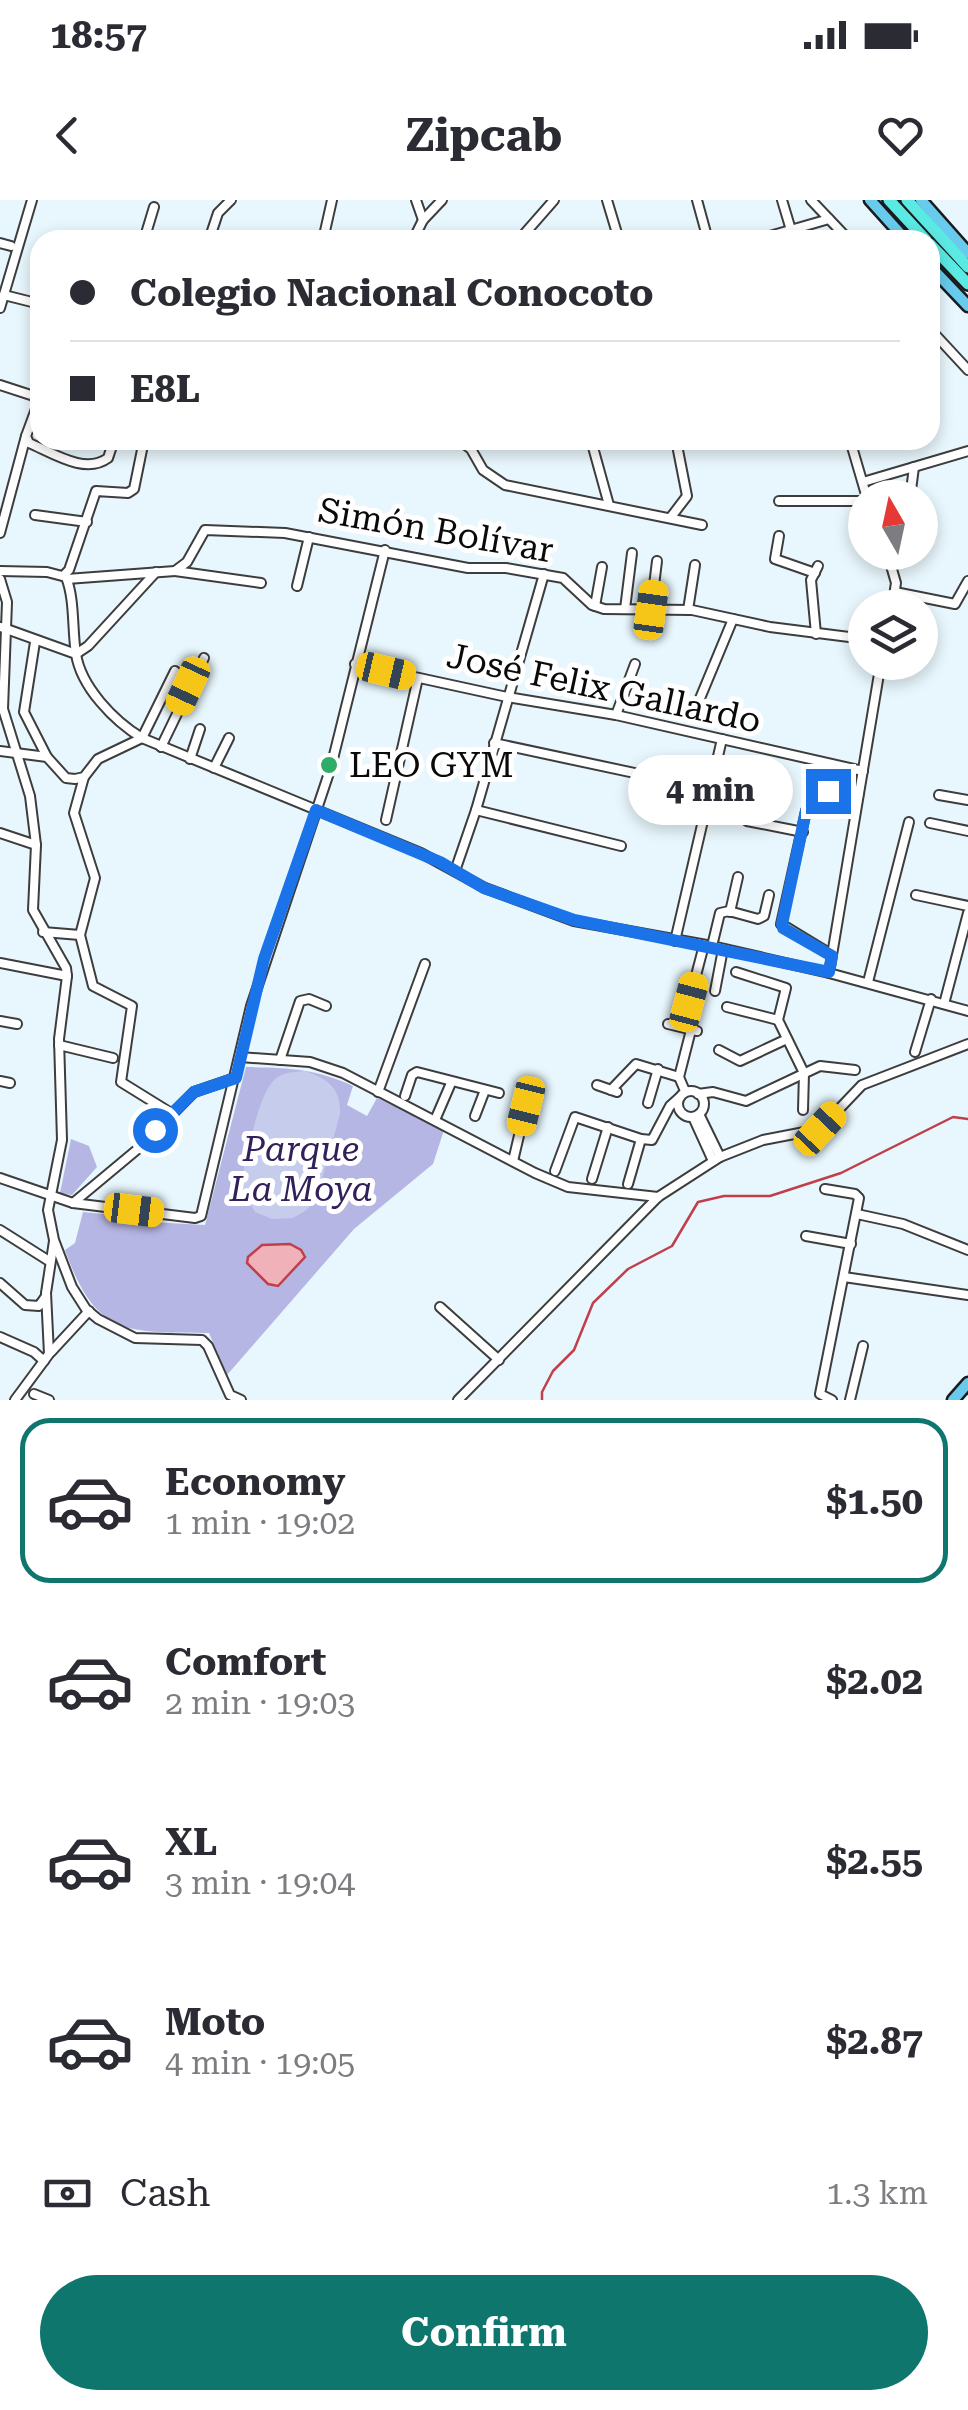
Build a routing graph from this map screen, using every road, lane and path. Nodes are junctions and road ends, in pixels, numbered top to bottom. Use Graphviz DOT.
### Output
graph roads {
  1 [pos="32,200"];
  2 [pos="231,200"];
  3 [pos="332,200"];
  4 [pos="416,200"];
  5 [pos="442,200"];
  6 [pos="554,200"];
  7 [pos="607,200"];
  8 [pos="697,200"];
  9 [pos="782,200"];
  10 [pos="811,200"];
  11 [pos="870,200"];
  12 [pos="886,200"];
  13 [pos="907,200"];
  14 [pos="922,200"];
  15 [pos="154,207"];
  16 [pos="830,219"];
  17 [pos="424,220"];
  18 [pos="530,228"];
  19 [pos="147,230"];
  20 [pos="213,230"];
  21 [pos="325,230"];
  22 [pos="418,230"];
  23 [pos="615,230"];
  24 [pos="705,230"];
  25 [pos="791,230"];
  26 [pos="804,230"];
  27 [pos="840,230"];
  28 [pos="897,230"];
  29 [pos="917,230"];
  30 [pos="935,230"];
  31 [pos="940,236"];
  32 [pos="0,243"];
  33 [pos="12,246"];
  34 [pos="968,253"];
  35 [pos="940,255"];
  36 [pos="968,266"];
  37 [pos="940,277"];
  38 [pos="968,284"];
  39 [pos="2,301"];
  40 [pos="30,303"];
  41 [pos="968,306"];
  42 [pos="940,339"];
  43 [pos="968,370"];
  44 [pos="0,384"];
  45 [pos="30,394"];
  46 [pos="30,433"];
  47 [pos="28,440"];
  48 [pos="50,450"];
  49 [pos="111,450"];
  50 [pos="142,450"];
  51 [pos="472,450"];
  52 [pos="593,450"];
  53 [pos="678,450"];
  54 [pos="853,450"];
  55 [pos="968,451"];
  56 [pos="914,467"];
  57 [pos="862,480"];
  58 [pos="870,480"];
  59 [pos="912,480"];
  60 [pos="848,499"];
  61 [pos="779,501"];
  62 [pos="609,505"];
  63 [pos="35,515"];
  64 [pos="671,517"];
  65 [pos="87,522"];
  66 [pos="702,524"];
  67 [pos="0,533"];
  68 [pos="779,536"];
  69 [pos="309,537"];
  70 [pos="386,550"];
  71 [pos="632,553"];
  72 [pos="657,561"];
  73 [pos="695,565"];
  74 [pos="602,567"];
  75 [pos="0,571"];
  76 [pos="176,571"];
  77 [pos="156,572"];
  78 [pos="544,574"];
  79 [pos="65,577"];
  80 [pos="0,579"];
  81 [pos="968,581"];
  82 [pos="261,583"];
  83 [pos="297,586"];
  84 [pos="938,601"];
  85 [pos="595,606"];
  86 [pos="625,609"];
  87 [pos="651,610"];
  88 [pos="688,610"];
  89 [pos="733,619"];
  90 [pos="2,628"];
  91 [pos="816,634"];
  92 [pos="848,638"];
  93 [pos="35,642"];
  94 [pos="76,654"];
  95 [pos="204,658"];
  96 [pos="355,664"];
  97 [pos="635,664"];
  98 [pos="175,670"];
  99 [pos="418,678"];
  100 [pos="878,680"];
  101 [pos="506,697"];
  102 [pos="696,708"];
  103 [pos="616,715"];
  104 [pos="200,730"];
  105 [pos="142,738"];
  106 [pos="229,738"];
  107 [pos="722,739"];
  108 [pos="494,743"];
  109 [pos="161,747"];
  110 [pos="0,751"];
  111 [pos="19,753"];
  112 [pos="47,757"];
  113 [pos="190,759"];
  114 [pos="214,768"];
  115 [pos="863,771"];
  116 [pos="84,777"];
  117 [pos="658,778"];
  118 [pos="859,794"];
  119 [pos="940,795"];
  120 [pos="968,800"];
  121 [pos="316,810"];
  122 [pos="476,810"];
  123 [pos="386,820"];
  124 [pos="747,821"];
  125 [pos="909,822"];
  126 [pos="930,823"];
  127 [pos="968,831"];
  128 [pos="803,832"];
  129 [pos="0,834"];
  130 [pos="36,845"];
  131 [pos="621,846"];
  132 [pos="455,870"];
  133 [pos="738,877"];
  134 [pos="769,894"];
  135 [pos="916,895"];
  136 [pos="968,909"];
  137 [pos="730,912"];
  138 [pos="43,932"];
  139 [pos="80,935"];
  140 [pos="675,941"];
  141 [pos="708,945"];
  142 [pos="723,948"];
  143 [pos="832,956"];
  144 [pos="0,962"];
  145 [pos="424,964"];
  146 [pos="736,972"];
  147 [pos="829,972"];
  148 [pos="67,976"];
  149 [pos="868,982"];
  150 [pos="715,991"];
  151 [pos="931,1000"];
  152 [pos="689,1002"];
  153 [pos="944,1004"];
  154 [pos="326,1006"];
  155 [pos="727,1006"];
  156 [pos="968,1011"];
  157 [pos="778,1020"];
  158 [pos="0,1021"];
  159 [pos="17,1024"];
  160 [pos="668,1024"];
  161 [pos="787,1038"];
  162 [pos="968,1044"];
  163 [pos="59,1045"];
  164 [pos="719,1050"];
  165 [pos="914,1052"];
  166 [pos="240,1057"];
  167 [pos="113,1058"];
  168 [pos="280,1060"];
  169 [pos="658,1070"];
  170 [pos="855,1070"];
  171 [pos="804,1073"];
  172 [pos="679,1077"];
  173 [pos="236,1078"];
  174 [pos="0,1080"];
  175 [pos="451,1083"];
  176 [pos="10,1084"];
  177 [pos="598,1085"];
  178 [pos="485,1090"];
  179 [pos="378,1092"];
  180 [pos="499,1093"];
  181 [pos="698,1094"];
  182 [pos="405,1096"];
  183 [pos="678,1100"];
  184 [pos="646,1102"];
  185 [pos="526,1106"];
  186 [pos="802,1110"];
  187 [pos="171,1113"];
  188 [pos="476,1116"];
  189 [pos="696,1116"];
  190 [pos="435,1120"];
  191 [pos="608,1127"];
  192 [pos="641,1139"];
  193 [pos="717,1159"];
  194 [pos="513,1160"];
  195 [pos="556,1171"];
  196 [pos="0,1178"];
  197 [pos="592,1179"];
  198 [pos="628,1184"];
  199 [pos="825,1189"];
  200 [pos="658,1196"];
  201 [pos="51,1197"];
  202 [pos="73,1202"];
  203 [pos="856,1214"];
  204 [pos="0,1230"];
  205 [pos="806,1236"];
  206 [pos="54,1240"];
  207 [pos="851,1244"];
  208 [pos="968,1250"];
  209 [pos="49,1262"];
  210 [pos="844,1277"];
  211 [pos="0,1283"];
  212 [pos="46,1293"];
  213 [pos="968,1295"];
  214 [pos="440,1308"];
  215 [pos="89,1311"];
  216 [pos="0,1337"];
  217 [pos="864,1346"];
  218 [pos="47,1357"];
  219 [pos="499,1360"];
  220 [pos="968,1383"];
  221 [pos="34,1394"];
  222 [pos="229,1398"];
  223 [pos="15,1400"];
  224 [pos="49,1400"];
  225 [pos="241,1400"];
  226 [pos="458,1400"];
  227 [pos="832,1400"];
  228 [pos="850,1400"];
  229 [pos="954,1400"];
  1 -- 39 [label="street"];
  2 -- 20 [label="street"];
  3 -- 21 [label="street"];
  4 -- 17 [label="street"];
  5 -- 17 [label="street"];
  6 -- 18 [label="street"];
  7 -- 23 [label="street"];
  8 -- 24 [label="street"];
  9 -- 25 [label="street"];
  10 -- 16 [label="street"];
  11 -- 28 [label="main road"];
  12 -- 29 [label="highway"];
  13 -- 30 [label="highway"];
  14 -- 34 [label="main road"];
  15 -- 19 [label="street"];
  16 -- 26 [label="street"];
  16 -- 27 [label="street"];
  17 -- 22 [label="street"];
  31 -- 36 [label="highway"];
  32 -- 33 [label="street"];
  35 -- 38 [label="highway"];
  37 -- 41 [label="main road"];
  39 -- 40 [label="street"];
  42 -- 43 [label="street"];
  44 -- 45 [label="street"];
  46 -- 47 [label="street"];
  47 -- 67 [label="street"];
  48 -- 49 [label="street"];
  50 -- 65 [label="street"];
  51 -- 62 [label="street"];
  52 -- 62 [label="street"];
  53 -- 64 [label="street"];
  54 -- 57 [label="street"];
  55 -- 56 [label="street"];
  56 -- 58 [label="street"];
  56 -- 59 [label="street"];
  60 -- 61 [label="street"];
  62 -- 64 [label="street"];
  63 -- 65 [label="street"];
  64 -- 66 [label="street"];
  65 -- 79 [label="street"];
  68 -- 91 [label="street"];
  69 -- 70 [label="street, Simón Bolívar"];
  69 -- 76 [label="street, Simón Bolívar"];
  69 -- 83 [label="street"];
  70 -- 78 [label="street, Simón Bolívar"];
  70 -- 96 [label="street"];
  71 -- 86 [label="street"];
  72 -- 87 [label="street"];
  73 -- 88 [label="street"];
  74 -- 85 [label="street"];
  75 -- 79 [label="street"];
  76 -- 77 [label="street"];
  76 -- 82 [label="street"];
  77 -- 79 [label="street"];
  77 -- 94 [label="street"];
  78 -- 85 [label="street, Simón Bolívar"];
  78 -- 101 [label="street"];
  79 -- 94 [label="street"];
  80 -- 90 [label="street"];
  81 -- 84 [label="street"];
  85 -- 86 [label="street"];
  86 -- 87 [label="street"];
  87 -- 88 [label="street"];
  88 -- 89 [label="street"];
  89 -- 91 [label="street"];
  89 -- 102 [label="street"];
  90 -- 93 [label="street"];
  90 -- 111 [label="street"];
  91 -- 92 [label="street"];
  93 -- 94 [label="street"];
  93 -- 112 [label="street"];
  94 -- 105 [label="street"];
  95 -- 109 [label="street"];
  96 -- 99 [label="street"];
  96 -- 121 [label="street"];
  97 -- 103 [label="street"];
  98 -- 105 [label="street"];
  99 -- 101 [label="street, José Felix Gallardo"];
  99 -- 123 [label="street, José Felix Gallardo"];
  100 -- 115 [label="street"];
  101 -- 103 [label="street, José Felix Gallardo"];
  101 -- 108 [label="street"];
  103 -- 107 [label="street, José Felix Gallardo"];
  104 -- 113 [label="street"];
  105 -- 109 [label="street"];
  105 -- 116 [label="street"];
  106 -- 114 [label="street"];
  107 -- 115 [label="street, José Felix Gallardo"];
  107 -- 140 [label="street"];
  108 -- 117 [label="street"];
  108 -- 122 [label="street"];
  109 -- 113 [label="street"];
  110 -- 111 [label="street"];
  111 -- 112 [label="street"];
  111 -- 130 [label="street"];
  112 -- 116 [label="street"];
  113 -- 114 [label="street"];
  114 -- 121 [label="street"];
  115 -- 118 [label="street"];
  116 -- 139 [label="street"];
  118 -- 128 [label="street"];
  118 -- 143 [label="street"];
  119 -- 120 [label="street"];
  121 -- 132 [label="street"];
  121 -- 166 [label="street"];
  122 -- 131 [label="street"];
  122 -- 132 [label="street"];
  124 -- 128 [label="street"];
  125 -- 149 [label="street"];
  126 -- 127 [label="street"];
  128 -- 143 [label="street"];
  129 -- 130 [label="street"];
  130 -- 138 [label="street"];
  132 -- 140 [label="street"];
  133 -- 137 [label="street"];
  134 -- 137 [label="street"];
  135 -- 136 [label="street"];
  136 -- 153 [label="street"];
  137 -- 141 [label="street"];
  138 -- 139 [label="street"];
  138 -- 148 [label="street"];
  139 -- 187 [label="street"];
  140 -- 141 [label="street"];
  141 -- 142 [label="street"];
  141 -- 152 [label="street"];
  142 -- 147 [label="street"];
  142 -- 150 [label="street"];
  143 -- 147 [label="street"];
  144 -- 148 [label="street"];
  145 -- 179 [label="street"];
  146 -- 157 [label="street"];
  147 -- 149 [label="street"];
  148 -- 163 [label="street"];
  149 -- 151 [label="street"];
  151 -- 153 [label="street"];
  151 -- 165 [label="street"];
  153 -- 156 [label="street"];
  154 -- 168 [label="street"];
  155 -- 157 [label="street"];
  157 -- 161 [label="street"];
  158 -- 159 [label="street"];
  160 -- 172 [label="street"];
  161 -- 164 [label="street"];
  161 -- 171 [label="street"];
  162 -- 193 [label="street"];
  163 -- 167 [label="street"];
  163 -- 201 [label="street"];
  166 -- 168 [label="street"];
  166 -- 173 [label="street"];
  168 -- 179 [label="street"];
  169 -- 172 [label="street"];
  169 -- 177 [label="street"];
  169 -- 184 [label="street"];
  170 -- 171 [label="street"];
  171 -- 181 [label="street"];
  171 -- 186 [label="street"];
  172 -- 183 [label="street"];
  173 -- 187 [label="street"];
  173 -- 202 [label="street"];
  174 -- 176 [label="street"];
  175 -- 178 [label="street"];
  175 -- 182 [label="street"];
  175 -- 190 [label="street"];
  178 -- 180 [label="street"];
  178 -- 188 [label="street"];
  179 -- 190 [label="street"];
  181 -- 183 [label="street"];
  181 -- 189 [label="street"];
  183 -- 189 [label="street"];
  183 -- 192 [label="street"];
  185 -- 194 [label="street"];
  187 -- 202 [label="street"];
  189 -- 193 [label="street"];
  190 -- 194 [label="street"];
  191 -- 192 [label="street"];
  191 -- 195 [label="street"];
  191 -- 197 [label="street"];
  192 -- 198 [label="street"];
  193 -- 200 [label="street"];
  194 -- 200 [label="street"];
  196 -- 201 [label="street"];
  199 -- 203 [label="street"];
  200 -- 219 [label="street"];
  201 -- 202 [label="street"];
  201 -- 206 [label="street"];
  203 -- 207 [label="street"];
  203 -- 208 [label="street"];
  204 -- 209 [label="street"];
  205 -- 207 [label="street"];
  206 -- 209 [label="street"];
  206 -- 215 [label="street"];
  207 -- 210 [label="street"];
  209 -- 212 [label="street"];
  210 -- 213 [label="street"];
  210 -- 227 [label="street"];
  211 -- 212 [label="street"];
  212 -- 218 [label="street"];
  214 -- 219 [label="street"];
  215 -- 218 [label="street"];
  215 -- 222 [label="street"];
  216 -- 218 [label="street"];
  217 -- 228 [label="street"];
  218 -- 223 [label="street"];
  219 -- 226 [label="street"];
  220 -- 229 [label="main road"];
  221 -- 224 [label="street"];
  222 -- 225 [label="street"];
}
